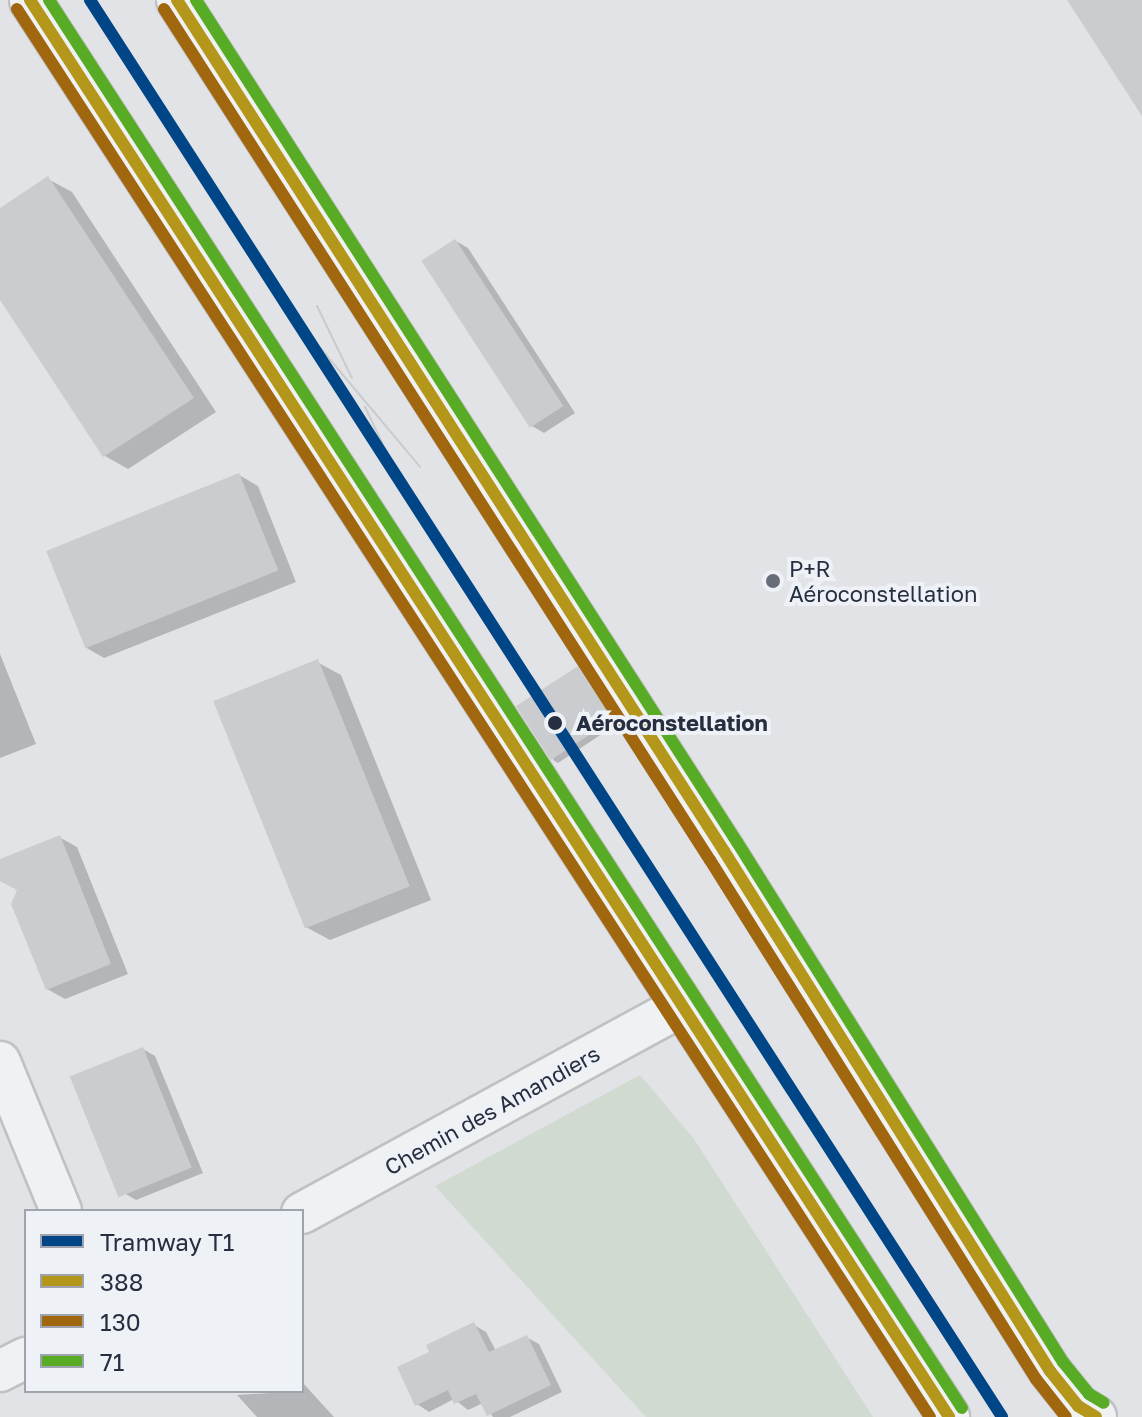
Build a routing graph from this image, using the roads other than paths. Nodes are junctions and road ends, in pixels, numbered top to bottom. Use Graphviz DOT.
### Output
graph roads {
  1 [pos="30,0"];
  2 [pos="177,0"];
  3 [pos="681,1006"];
  4 [pos="0,1062"];
  5 [pos="60,1209"];
  6 [pos="304,1212"];
  7 [pos="24,1359"];
  8 [pos="0,1371"];
  9 [pos="949,1417"];
  10 [pos="1096,1417"];
  1 -- 3 [label="street"];
  2 -- 10 [label="street"];
  3 -- 6 [label="street, Chemin des Amandiers"];
  3 -- 9 [label="street"];
  4 -- 5 [label="street"];
  7 -- 8 [label="street"];
}
